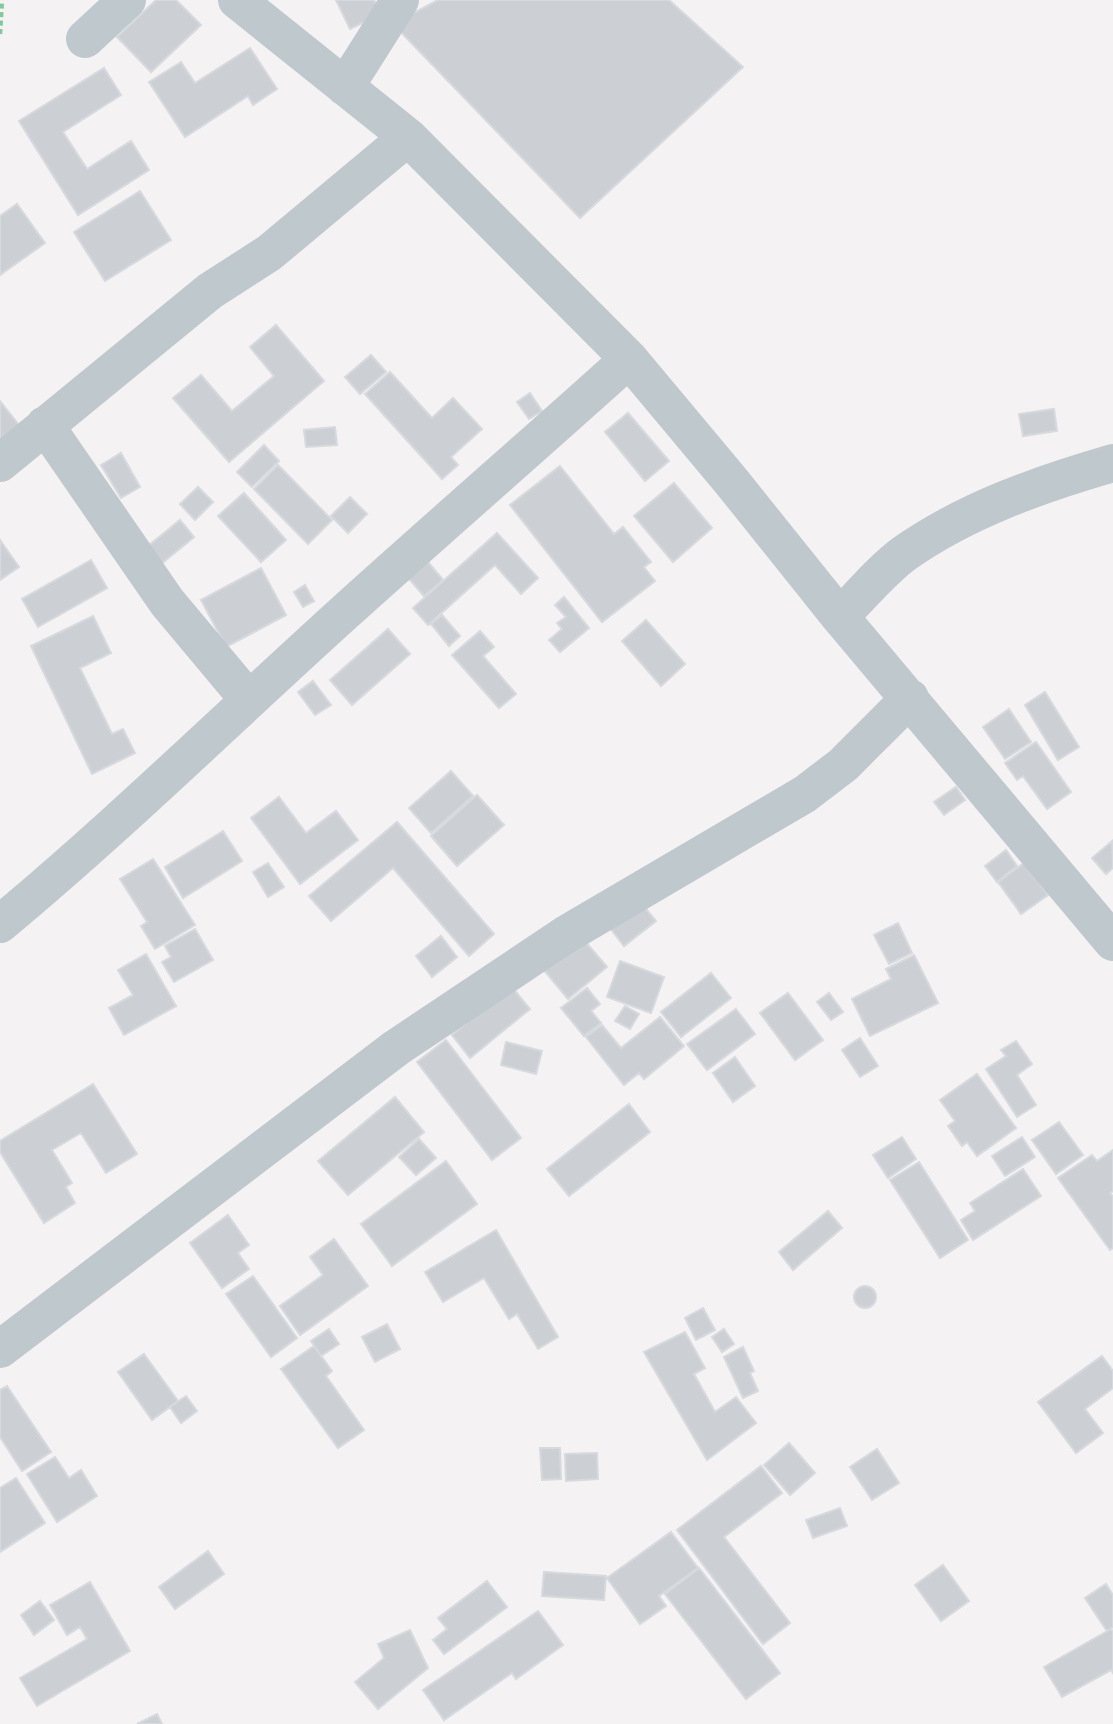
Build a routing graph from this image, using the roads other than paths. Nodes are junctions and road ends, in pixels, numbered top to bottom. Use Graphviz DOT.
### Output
graph roads {
  1 [pos="127,0"];
  2 [pos="237,0"];
  3 [pos="400,0"];
  4 [pos="85,39"];
  5 [pos="345,87"];
  6 [pos="408,137"];
  7 [pos="629,359"];
  8 [pos="45,425"];
  9 [pos="0,463"];
  10 [pos="1113,463"];
  11 [pos="840,617"];
  12 [pos="911,698"];
  13 [pos="249,700"];
  14 [pos="0,924"];
  15 [pos="1113,942"];
  16 [pos="0,1349"];
  1 -- 4 [label="street"];
  2 -- 5 [label="street"];
  3 -- 5 [label="street"];
  5 -- 6 [label="street"];
  6 -- 7 [label="street"];
  6 -- 8 [label="street"];
  7 -- 11 [label="street"];
  7 -- 13 [label="street"];
  8 -- 9 [label="street"];
  8 -- 13 [label="street"];
  10 -- 11 [label="street"];
  11 -- 12 [label="street"];
  12 -- 15 [label="street"];
  12 -- 16 [label="street"];
  13 -- 14 [label="street"];
}
